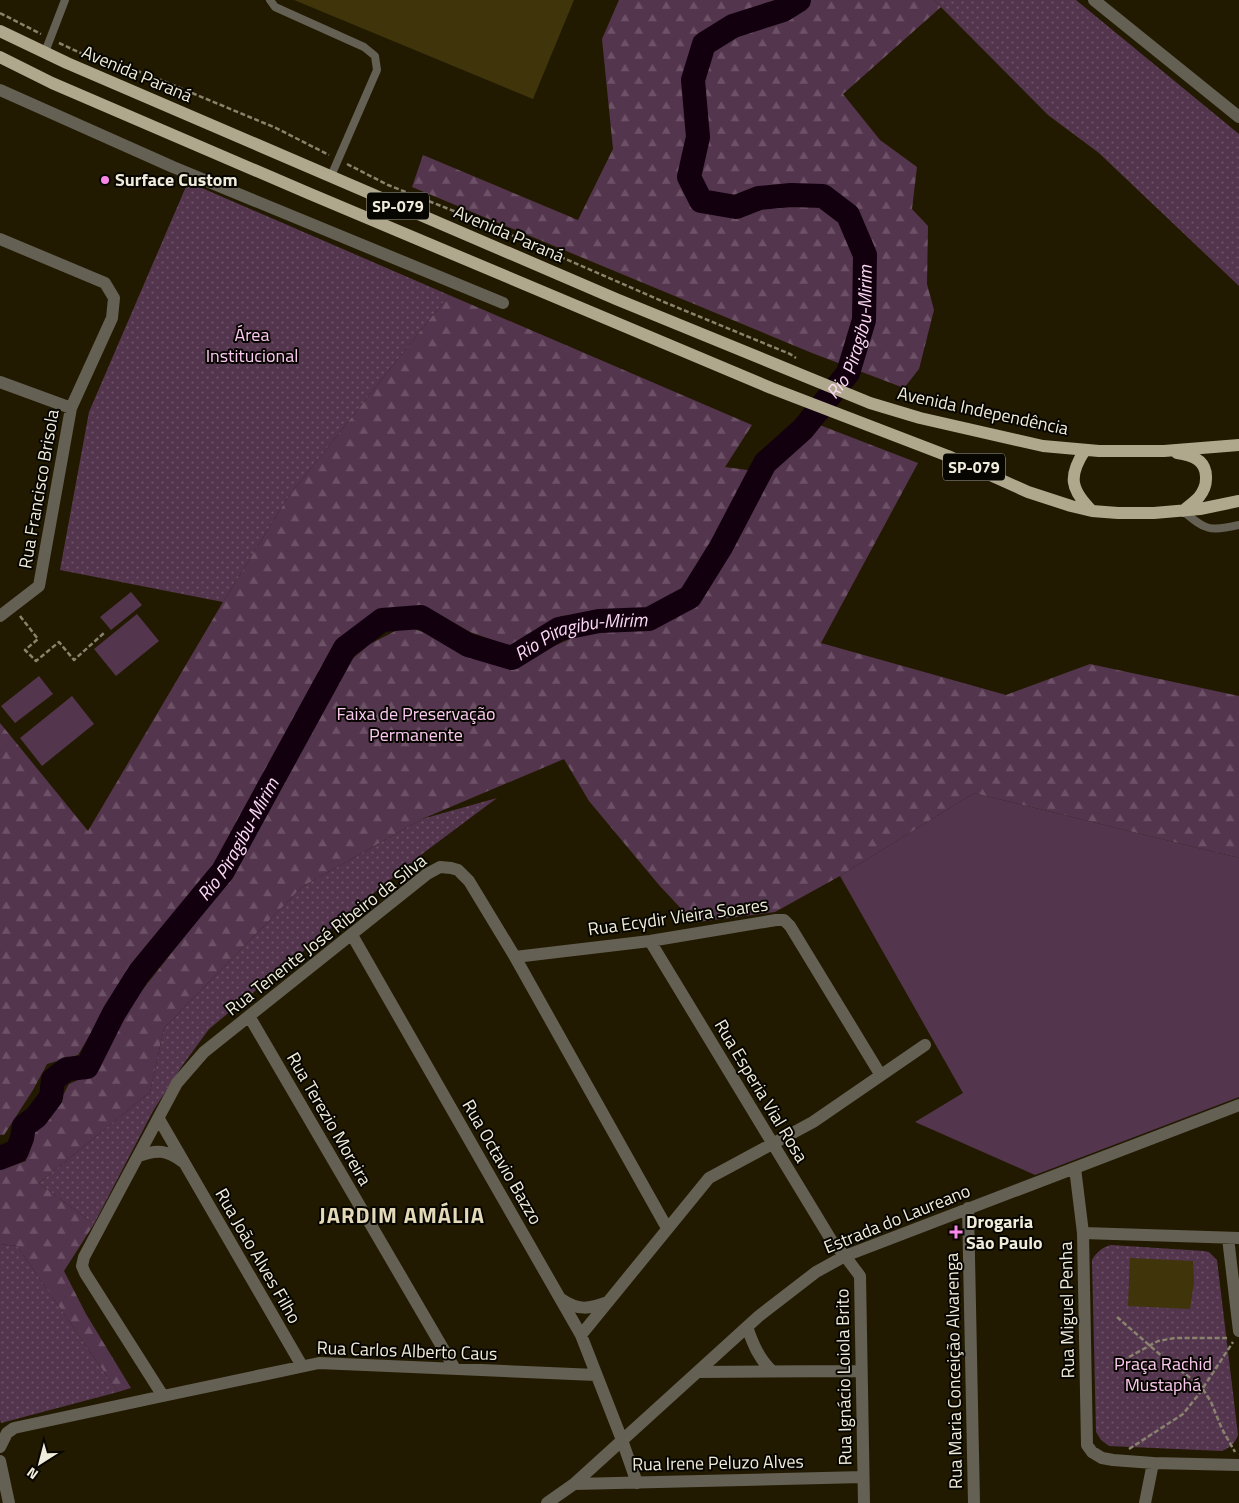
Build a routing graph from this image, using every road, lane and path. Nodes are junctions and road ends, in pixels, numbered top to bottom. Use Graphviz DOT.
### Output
graph roads {
  1 [pos="65,0"];
  2 [pos="270,0"];
  3 [pos="1094,0"];
  4 [pos="0,13"];
  5 [pos="0,31"];
  6 [pos="50,39"];
  7 [pos="45,52"];
  8 [pos="0,57"];
  9 [pos="0,90"];
  10 [pos="1239,117"];
  11 [pos="338,160"];
  12 [pos="331,176"];
  13 [pos="0,239"];
  14 [pos="503,303"];
  15 [pos="799,360"];
  16 [pos="0,382"];
  17 [pos="870,403"];
  18 [pos="71,408"];
  19 [pos="1239,445"];
  20 [pos="1085,450"];
  21 [pos="1164,451"];
  22 [pos="1239,501"];
  23 [pos="1092,510"];
  24 [pos="1183,510"];
  25 [pos="1239,525"];
  26 [pos="13,607"];
  27 [pos="0,616"];
  28 [pos="104,633"];
  29 [pos="352,935"];
  30 [pos="650,941"];
  31 [pos="515,956"];
  32 [pos="249,1016"];
  33 [pos="925,1045"];
  34 [pos="880,1074"];
  35 [pos="1239,1104"];
  36 [pos="159,1120"];
  37 [pos="773,1144"];
  38 [pos="139,1156"];
  39 [pos="184,1164"];
  40 [pos="1075,1168"];
  41 [pos="968,1208"];
  42 [pos="667,1228"];
  43 [pos="1083,1233"];
  44 [pos="1233,1238"];
  45 [pos="845,1256"];
  46 [pos="560,1298"];
  47 [pos="608,1302"];
  48 [pos="1117,1317"];
  49 [pos="747,1328"];
  50 [pos="1239,1331"];
  51 [pos="581,1336"];
  52 [pos="1149,1346"];
  53 [pos="1128,1357"];
  54 [pos="302,1366"];
  55 [pos="455,1369"];
  56 [pos="772,1371"];
  57 [pos="861,1371"];
  58 [pos="698,1372"];
  59 [pos="596,1375"];
  60 [pos="1202,1389"];
  61 [pos="163,1396"];
  62 [pos="611,1412"];
  63 [pos="642,1422"];
  64 [pos="622,1440"];
  65 [pos="1,1444"];
  66 [pos="1113,1460"];
  67 [pos="1239,1460"];
  68 [pos="0,1461"];
  69 [pos="1153,1463"];
  70 [pos="1239,1465"];
  71 [pos="863,1477"];
  72 [pos="637,1483"];
  73 [pos="574,1484"];
  74 [pos="9,1503"];
  75 [pos="546,1503"];
  76 [pos="864,1503"];
  77 [pos="974,1503"];
  78 [pos="1145,1503"];
  1 -- 6 [label="lane"];
  2 -- 11 [label="lane"];
  3 -- 10 [label="street"];
  4 -- 6 [label="path, Avenida Paraná"];
  5 -- 7 [label="main road, Avenida Paraná / SP-079"];
  6 -- 7 [label="lane"];
  6 -- 11 [label="path, Avenida Paraná"];
  7 -- 12 [label="main road, Avenida Paraná / SP-079"];
  8 -- 23 [label="main road, SP-079"];
  9 -- 14 [label="street"];
  11 -- 12 [label="lane"];
  11 -- 15 [label="path, Avenida Paraná"];
  12 -- 17 [label="main road, Avenida Paraná / SP-079"];
  13 -- 18 [label="street, Rua Francisco Brisola"];
  16 -- 18 [label="street"];
  17 -- 20 [label="main road, Avenida Independência / SP-079"];
  18 -- 26 [label="street, Rua Francisco Brisola"];
  19 -- 21 [label="main road, Avenida Independência / SP-079"];
  20 -- 21 [label="main road, Avenida Independência / SP-079"];
  20 -- 23 [label="main road"];
  21 -- 24 [label="main road"];
  22 -- 24 [label="main road, SP-079"];
  23 -- 24 [label="main road, SP-079"];
  24 -- 25 [label="lane"];
  26 -- 27 [label="street, Rua Francisco Brisola"];
  26 -- 28 [label="path"];
  29 -- 31 [label="street, Rua Tenente José Ribeiro da Silva"];
  29 -- 32 [label="street, Rua Tenente José Ribeiro da Silva"];
  29 -- 46 [label="street, Rua Octavio Bazzo"];
  30 -- 31 [label="street, Rua Ecydir Vieira Soares"];
  30 -- 34 [label="street, Rua Ecydir Vieira Soares"];
  30 -- 37 [label="street, Rua Esperia Vial Rosa"];
  31 -- 42 [label="street, Rua Tenente José Ribeiro da Silva"];
  32 -- 36 [label="street, Rua Tenente José Ribeiro da Silva"];
  32 -- 55 [label="street, Rua Terezio Moreira"];
  33 -- 34 [label="street"];
  34 -- 37 [label="street"];
  35 -- 40 [label="street, Estrada do Laureano"];
  36 -- 38 [label="street, Rua Tenente José Ribeiro da Silva"];
  36 -- 39 [label="street, Rua João Alves Filho"];
  37 -- 42 [label="street"];
  37 -- 45 [label="street, Rua Esperia Vial Rosa"];
  38 -- 39 [label="street, Rua João Alves Filho"];
  38 -- 61 [label="street, Rua Tenente José Ribeiro da Silva"];
  39 -- 54 [label="street, Rua João Alves Filho"];
  40 -- 41 [label="street, Estrada do Laureano"];
  40 -- 43 [label="street, Rua Miguel Penha"];
  41 -- 45 [label="street, Estrada do Laureano"];
  41 -- 77 [label="street, Rua Maria Conceição Alvarenga"];
  42 -- 47 [label="street"];
  43 -- 44 [label="street"];
  43 -- 66 [label="street, Rua Miguel Penha"];
  44 -- 50 [label="street"];
  45 -- 49 [label="street, Estrada do Laureano"];
  45 -- 57 [label="street, Rua Ignácio Loiola Brito"];
  46 -- 47 [label="street"];
  46 -- 51 [label="street, Rua Octavio Bazzo"];
  47 -- 51 [label="street"];
  48 -- 52 [label="path"];
  49 -- 56 [label="street"];
  49 -- 58 [label="street, Estrada do Laureano"];
  51 -- 59 [label="street, Rua Octavio Bazzo"];
  52 -- 53 [label="path"];
  52 -- 60 [label="path"];
  52 -- 60 [label="path"];
  54 -- 55 [label="street, Rua Carlos Alberto Caus"];
  54 -- 61 [label="street, Rua Carlos Alberto Caus"];
  55 -- 59 [label="street, Rua Carlos Alberto Caus"];
  56 -- 57 [label="street"];
  56 -- 58 [label="street"];
  57 -- 71 [label="street, Rua Ignácio Loiola Brito"];
  58 -- 63 [label="street, Estrada do Laureano"];
  59 -- 62 [label="street, Rua Octavio Bazzo"];
  60 -- 66 [label="path"];
  60 -- 67 [label="path"];
  61 -- 65 [label="street, Rua Carlos Alberto Caus"];
  62 -- 63 [label="street"];
  62 -- 64 [label="street, Rua Octavio Bazzo"];
  63 -- 64 [label="street, Estrada do Laureano"];
  64 -- 72 [label="street, Rua Octavio Bazzo"];
  64 -- 73 [label="street, Estrada do Laureano"];
  66 -- 69 [label="street"];
  68 -- 74 [label="street"];
  69 -- 70 [label="street"];
  69 -- 78 [label="street"];
  71 -- 72 [label="street, Rua Irene Peluzo Alves"];
  71 -- 76 [label="street, Rua Ignácio Loiola Brito"];
  72 -- 73 [label="street, Rua Irene Peluzo Alves"];
  73 -- 75 [label="street, Estrada do Laureano"];
}
